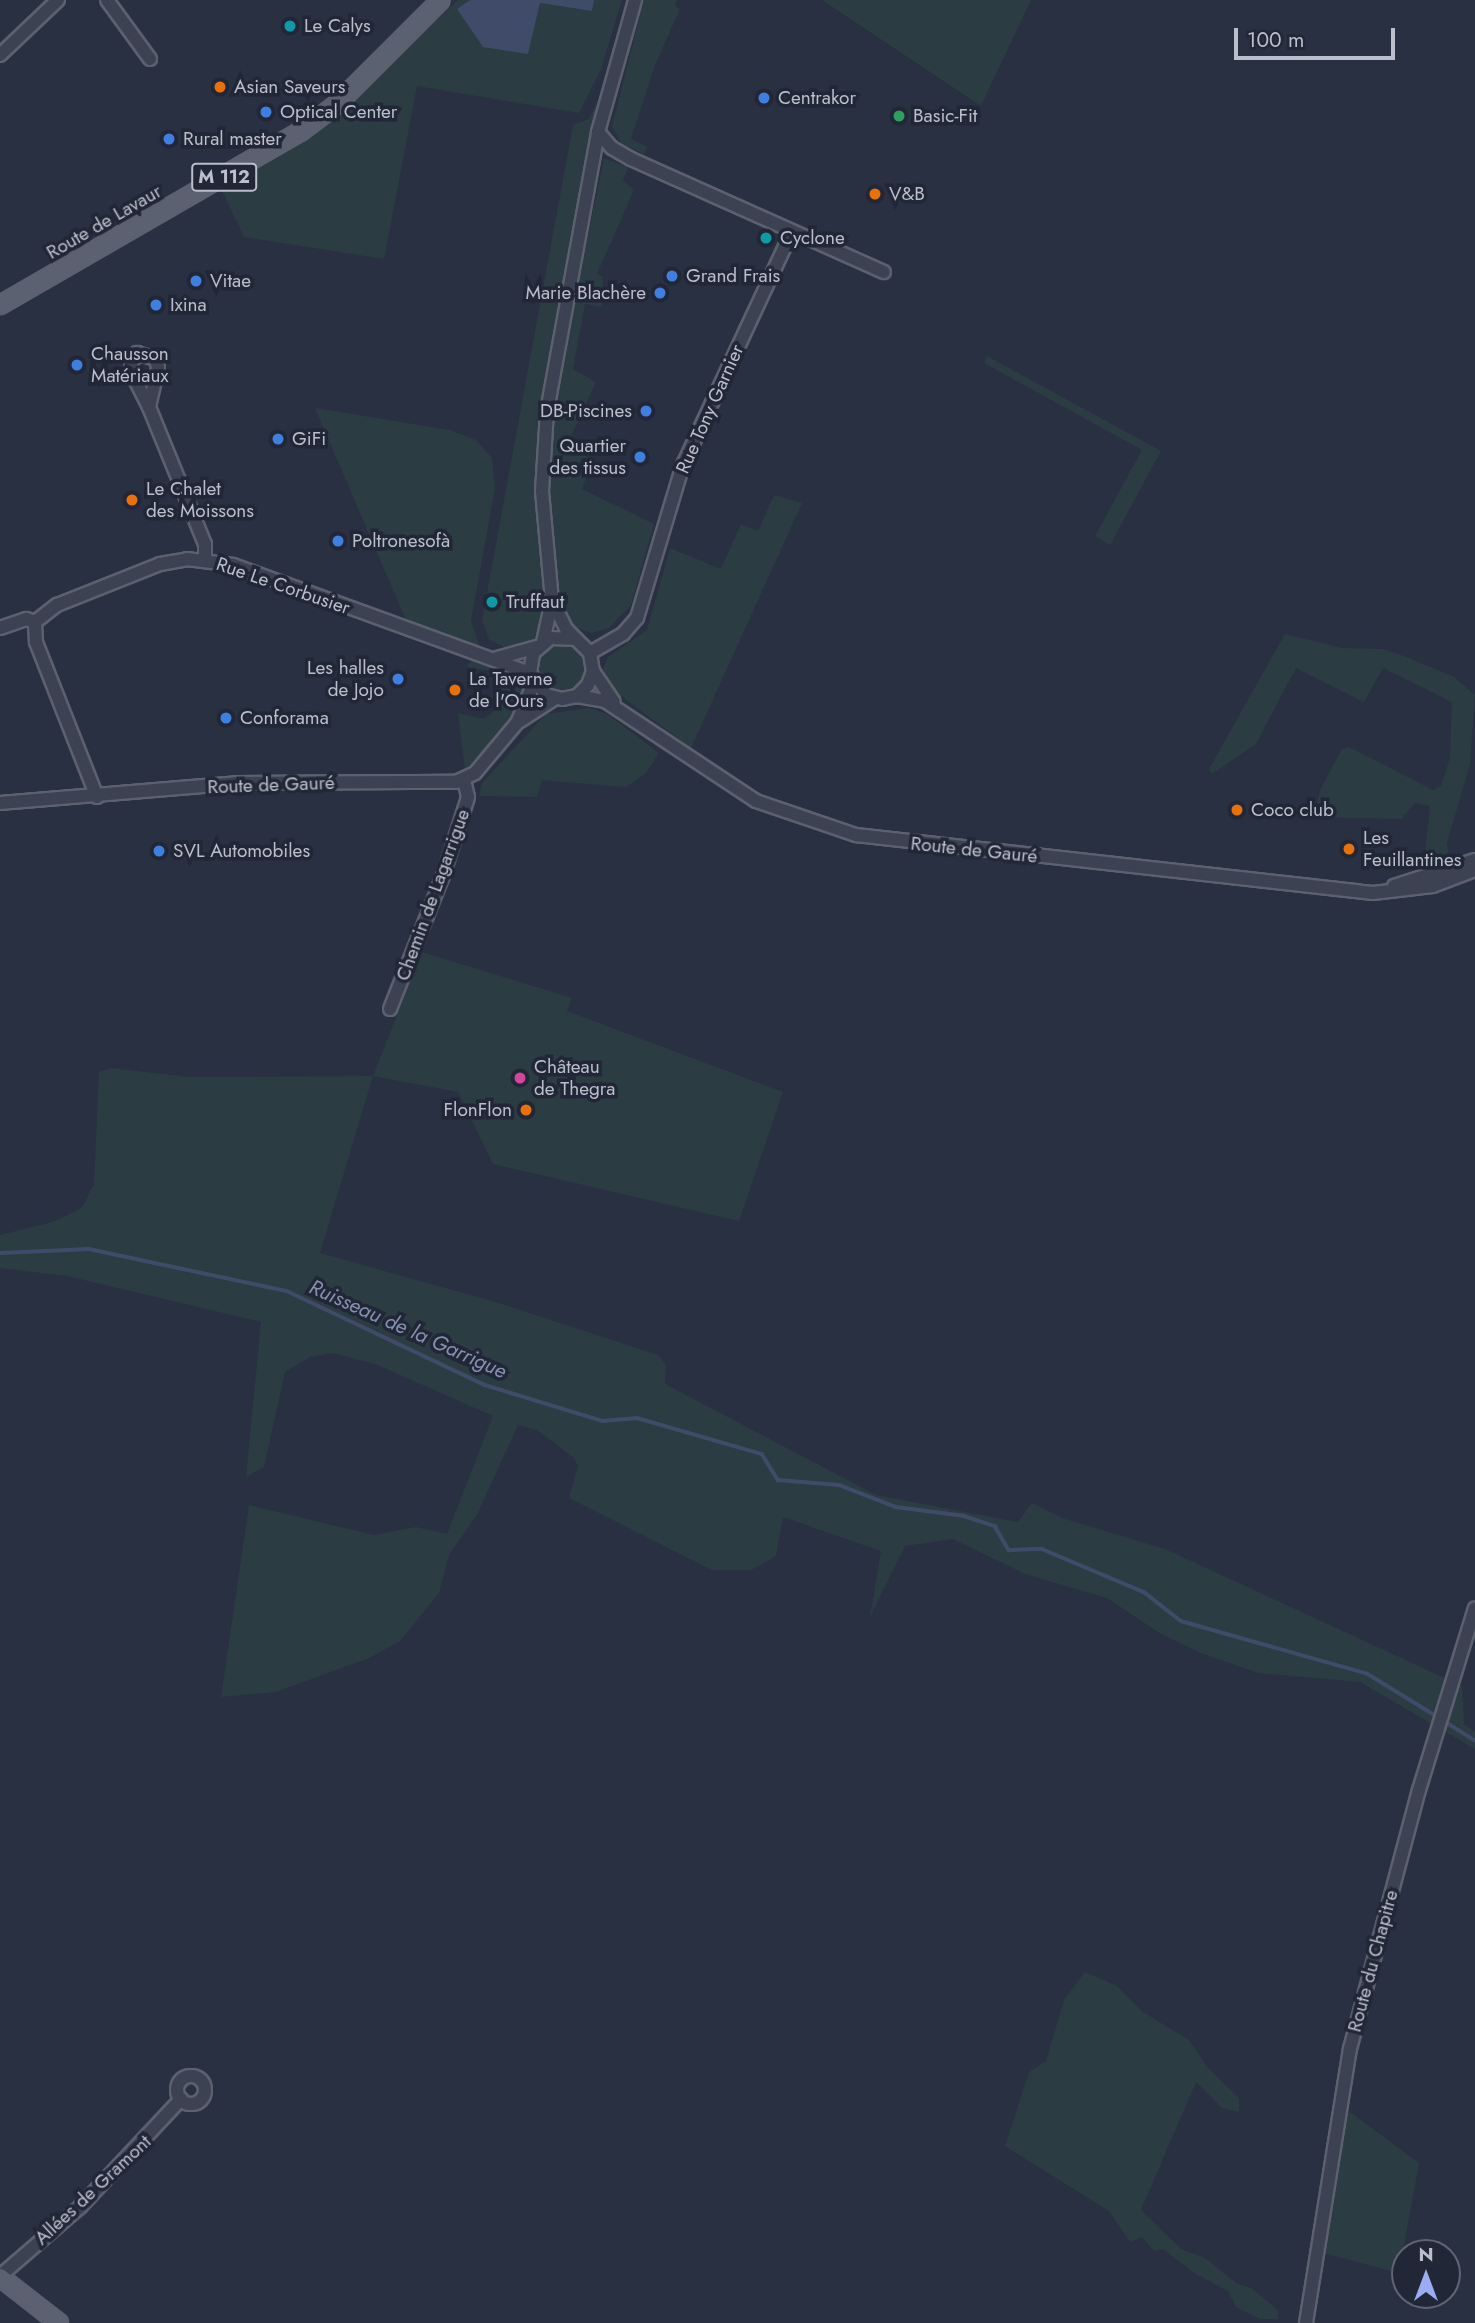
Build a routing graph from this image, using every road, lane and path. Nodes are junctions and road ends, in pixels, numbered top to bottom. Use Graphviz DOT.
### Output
graph roads {
  1 [pos="58,0"];
  2 [pos="107,0"];
  3 [pos="443,0"];
  4 [pos="635,0"];
  5 [pos="0,55"];
  6 [pos="150,59"];
  7 [pos="598,132"];
  8 [pos="792,231"];
  9 [pos="884,271"];
  10 [pos="0,305"];
  11 [pos="149,407"];
  12 [pos="205,560"];
  13 [pos="552,601"];
  14 [pos="36,622"];
  15 [pos="0,628"];
  16 [pos="575,639"];
  17 [pos="540,645"];
  18 [pos="590,653"];
  19 [pos="496,658"];
  20 [pos="593,671"];
  21 [pos="532,678"];
  22 [pos="577,696"];
  23 [pos="554,699"];
  24 [pos="621,710"];
  25 [pos="517,723"];
  26 [pos="464,780"];
  27 [pos="97,797"];
  28 [pos="0,803"];
  29 [pos="1475,860"];
  30 [pos="1475,870"];
  31 [pos="1359,890"];
  32 [pos="390,1009"];
  33 [pos="1475,1608"];
  34 [pos="181,2099"];
  35 [pos="1,2279"];
  36 [pos="59,2323"];
  37 [pos="1306,2323"];
  1 -- 5 [label="street"];
  2 -- 6 [label="street"];
  3 -- 10 [label="main road, Route de Lavaur / M 112"];
  4 -- 7 [label="street"];
  7 -- 8 [label="street"];
  7 -- 13 [label="street"];
  8 -- 9 [label="street"];
  8 -- 18 [label="street, Rue Tony Garnier"];
  11 -- 12 [label="street"];
  12 -- 14 [label="street, Rue Le Corbusier"];
  12 -- 19 [label="street, Rue Le Corbusier"];
  13 -- 16 [label="street"];
  13 -- 17 [label="street"];
  14 -- 15 [label="street, Rue Le Corbusier"];
  14 -- 27 [label="street"];
  16 -- 17 [label="street"];
  16 -- 18 [label="street"];
  17 -- 19 [label="street"];
  17 -- 21 [label="street"];
  18 -- 20 [label="street"];
  19 -- 21 [label="street, Rue Le Corbusier"];
  20 -- 22 [label="street"];
  20 -- 24 [label="street, Route de Gauré"];
  21 -- 23 [label="street"];
  21 -- 25 [label="street"];
  22 -- 23 [label="street"];
  22 -- 24 [label="street, Route de Gauré"];
  23 -- 25 [label="street"];
  24 -- 31 [label="street, Route de Gauré"];
  25 -- 26 [label="street"];
  26 -- 27 [label="street, Route de Gauré"];
  26 -- 32 [label="street, Chemin de Lagarrigue"];
  27 -- 28 [label="street, Route de Gauré"];
  29 -- 31 [label="street, Route de Gauré"];
  30 -- 31 [label="street, Route de Gauré"];
  33 -- 37 [label="street, Route du Chapitre"];
  34 -- 35 [label="street, Allées de Gramont"];
  35 -- 36 [label="main road"];
}
